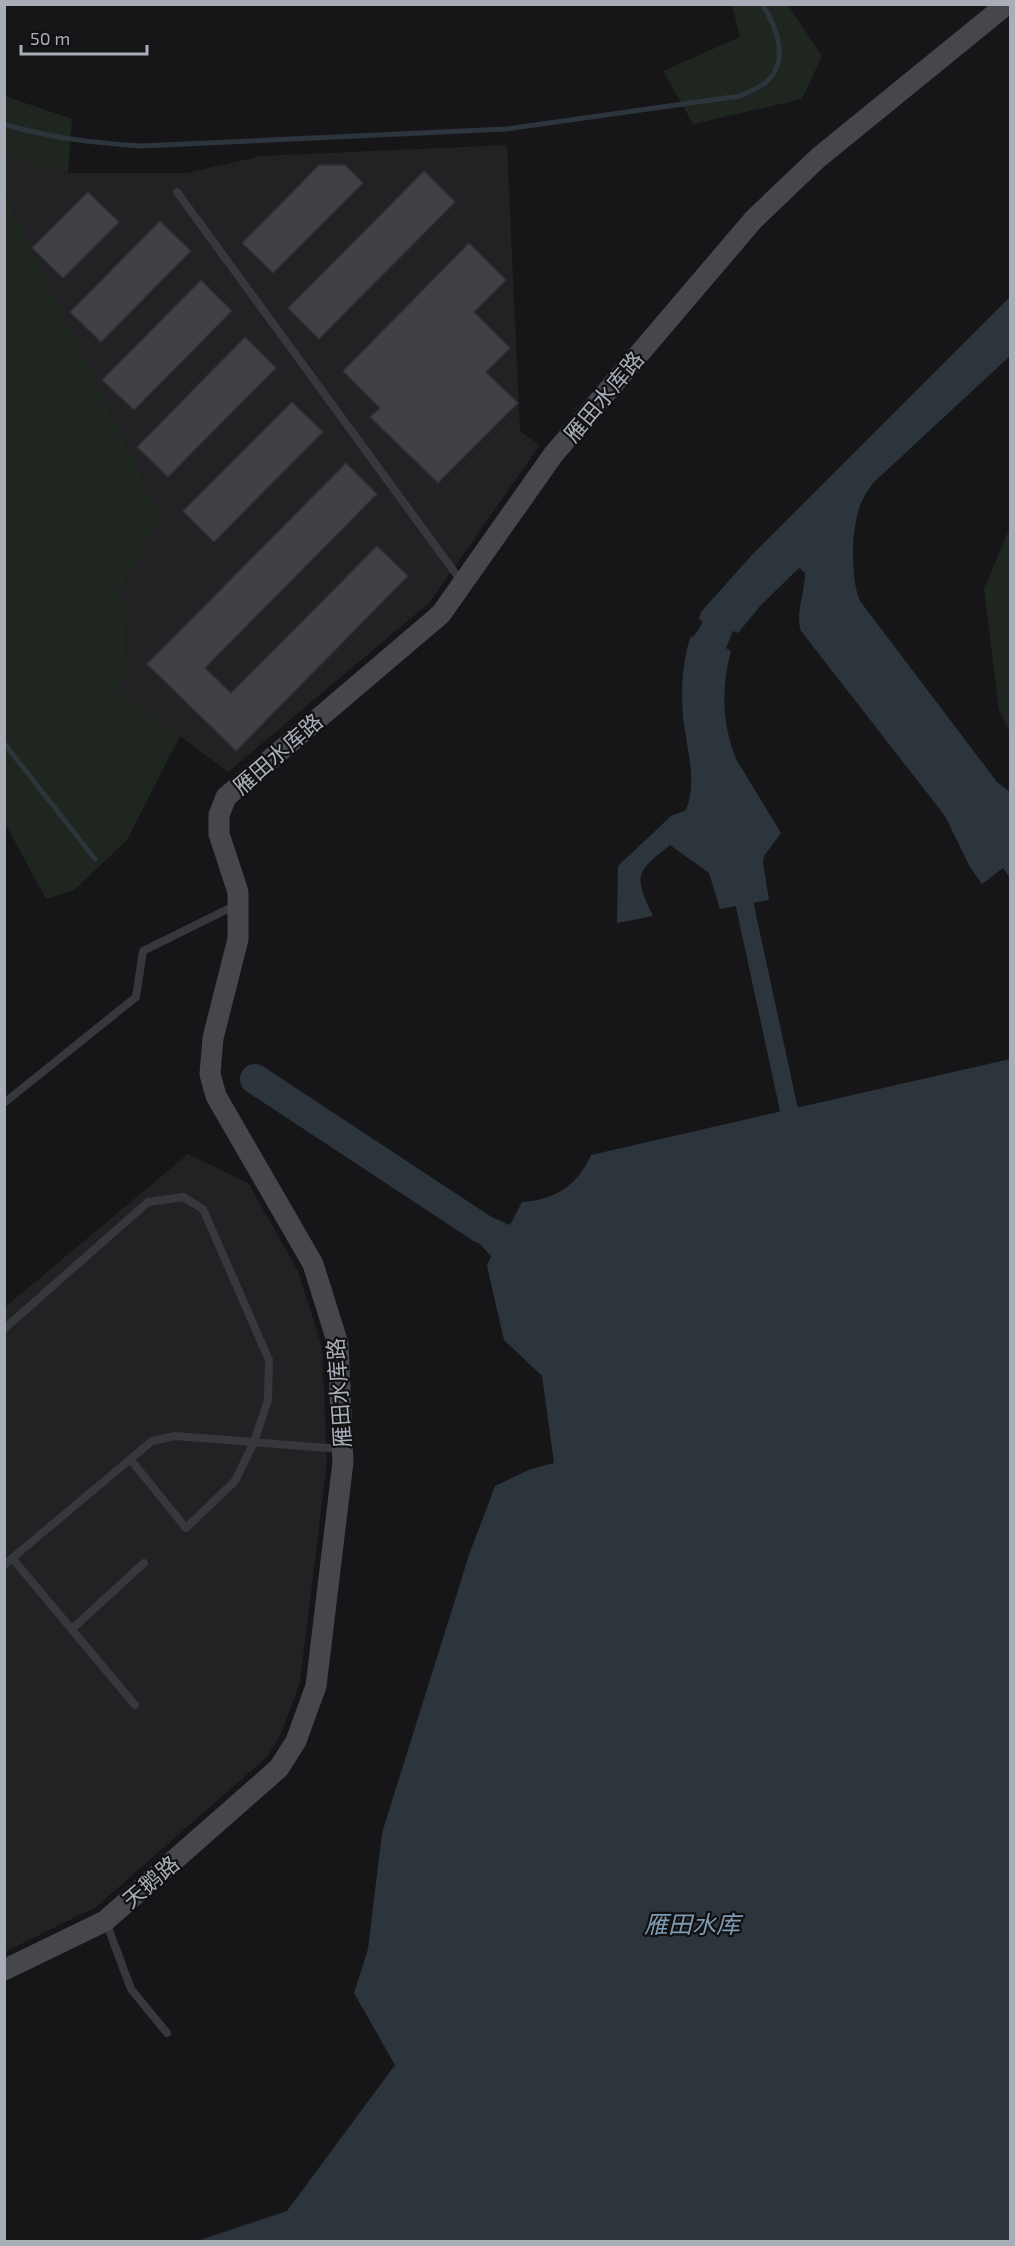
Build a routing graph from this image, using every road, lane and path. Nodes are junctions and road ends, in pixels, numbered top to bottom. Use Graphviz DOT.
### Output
graph roads {
  1 [pos="1007,4"];
  2 [pos="177,192"];
  3 [pos="463,583"];
  4 [pos="238,904"];
  5 [pos="4,1103"];
  6 [pos="4,1329"];
  7 [pos="254,1442"];
  8 [pos="343,1449"];
  9 [pos="130,1459"];
  10 [pos="12,1558"];
  11 [pos="144,1563"];
  12 [pos="4,1564"];
  13 [pos="72,1629"];
  14 [pos="135,1705"];
  15 [pos="279,1768"];
  16 [pos="105,1921"];
  17 [pos="4,1970"];
  18 [pos="167,2033"];
  1 -- 3 [label="main road, 雁田水库路"];
  2 -- 3 [label="lane"];
  3 -- 4 [label="main road, 雁田水库路"];
  4 -- 5 [label="lane"];
  4 -- 8 [label="main road, 雁田水库路"];
  6 -- 7 [label="lane"];
  7 -- 8 [label="lane"];
  7 -- 9 [label="lane"];
  7 -- 9 [label="lane"];
  8 -- 15 [label="main road, 雁田水库路"];
  9 -- 10 [label="lane"];
  10 -- 12 [label="lane"];
  10 -- 13 [label="lane"];
  11 -- 13 [label="lane"];
  13 -- 14 [label="lane"];
  15 -- 16 [label="main road, 天鹅路"];
  16 -- 17 [label="main road, 天鹅路"];
  16 -- 18 [label="lane"];
}
